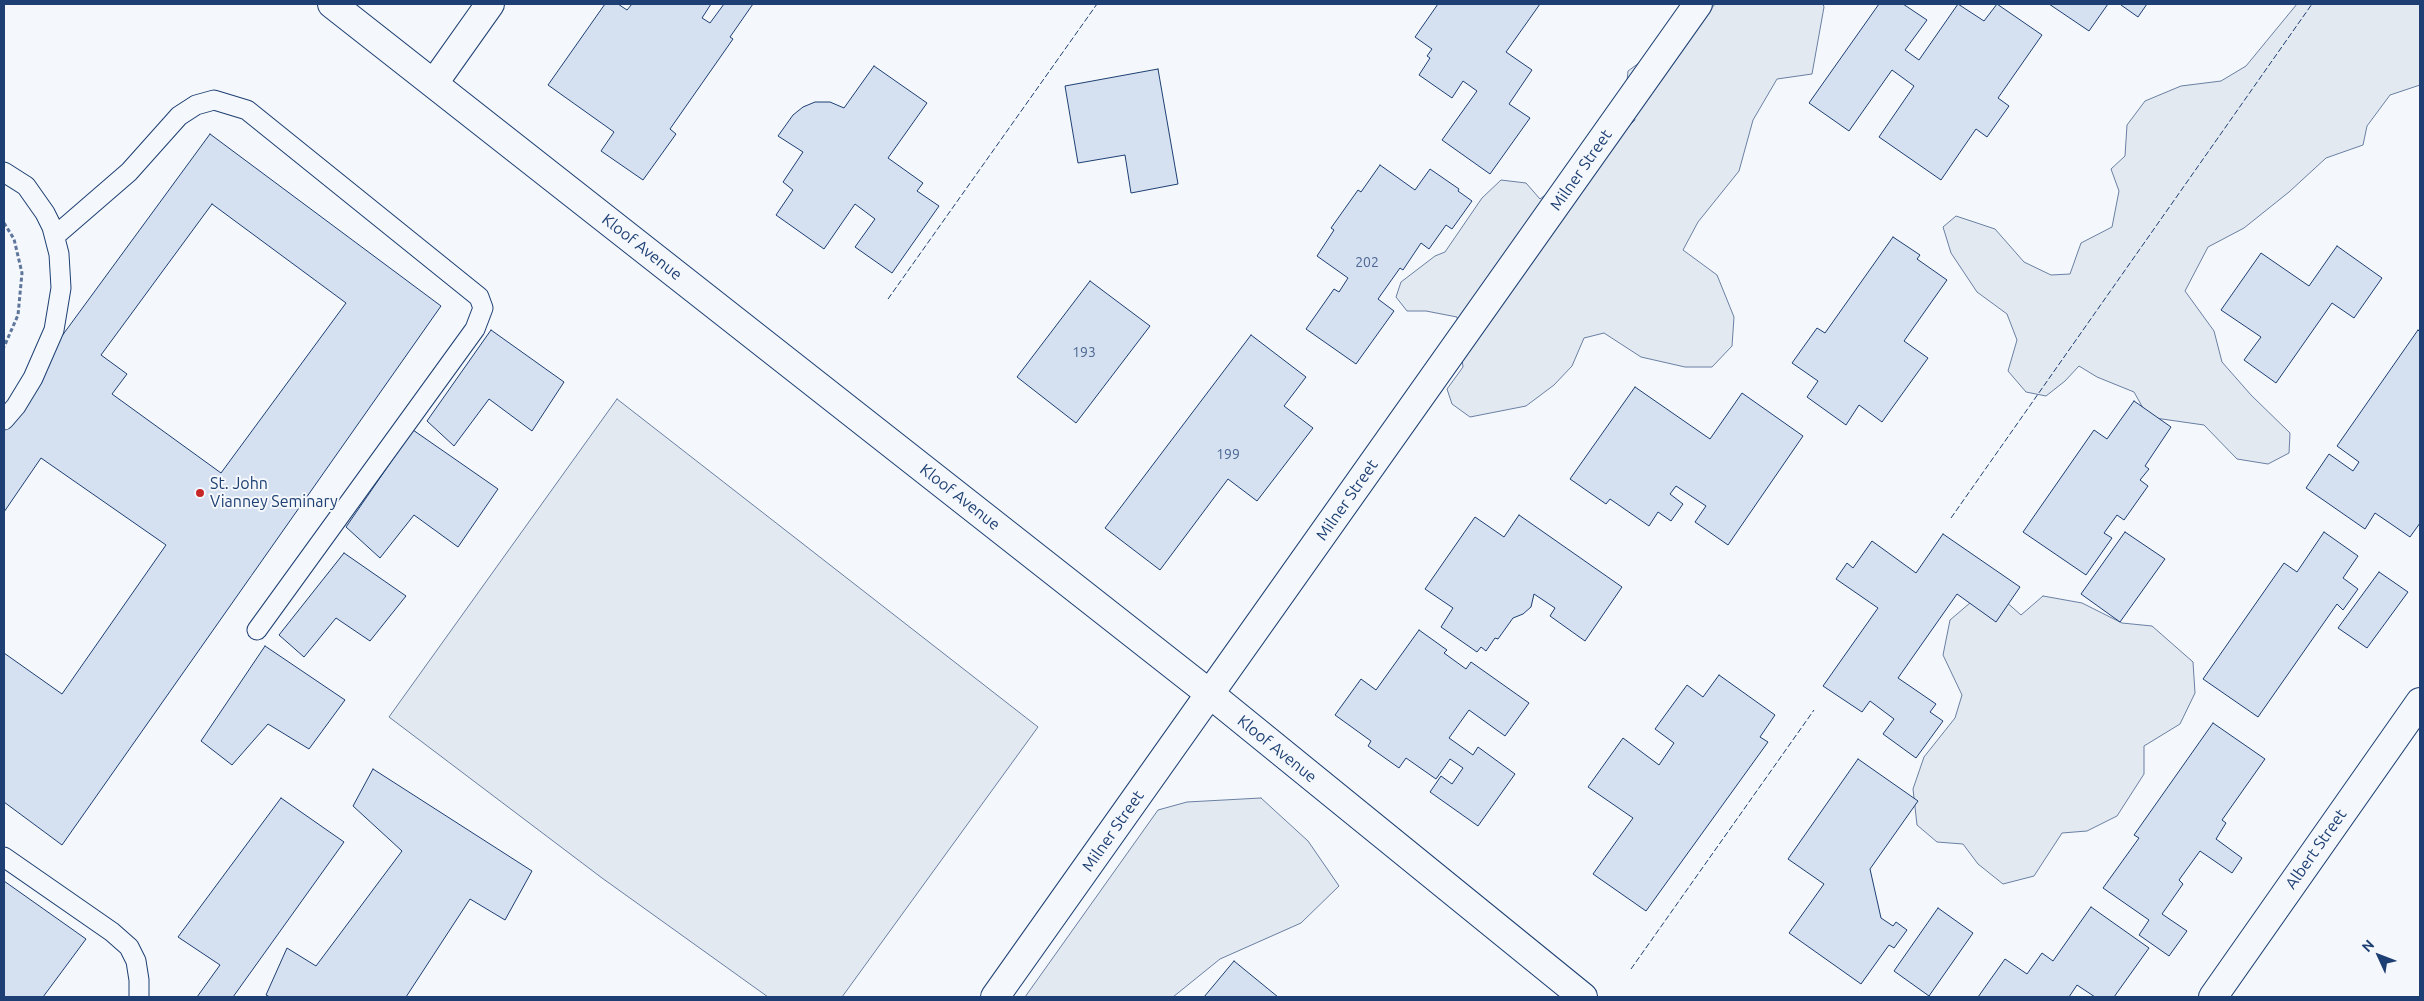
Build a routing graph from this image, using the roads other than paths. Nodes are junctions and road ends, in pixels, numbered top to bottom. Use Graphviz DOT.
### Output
graph roads {
  1 [pos="332,4"];
  2 [pos="490,4"];
  3 [pos="1698,4"];
  4 [pos="434,83"];
  5 [pos="4,172"];
  6 [pos="55,236"];
  7 [pos="4,420"];
  8 [pos="257,630"];
  9 [pos="1210,694"];
  10 [pos="2420,702"];
  11 [pos="4,857"];
  12 [pos="139,997"];
  13 [pos="995,997"];
  14 [pos="1583,997"];
  15 [pos="2213,997"];
  1 -- 4 [label="street, Kloof Avenue"];
  2 -- 4 [label="street"];
  3 -- 9 [label="street, Milner Street"];
  4 -- 9 [label="street, Kloof Avenue"];
  5 -- 6 [label="lane"];
  6 -- 7 [label="lane"];
  6 -- 8 [label="lane"];
  9 -- 13 [label="street, Milner Street"];
  9 -- 14 [label="street, Kloof Avenue"];
  10 -- 15 [label="street, Albert Street"];
  11 -- 12 [label="lane"];
}
